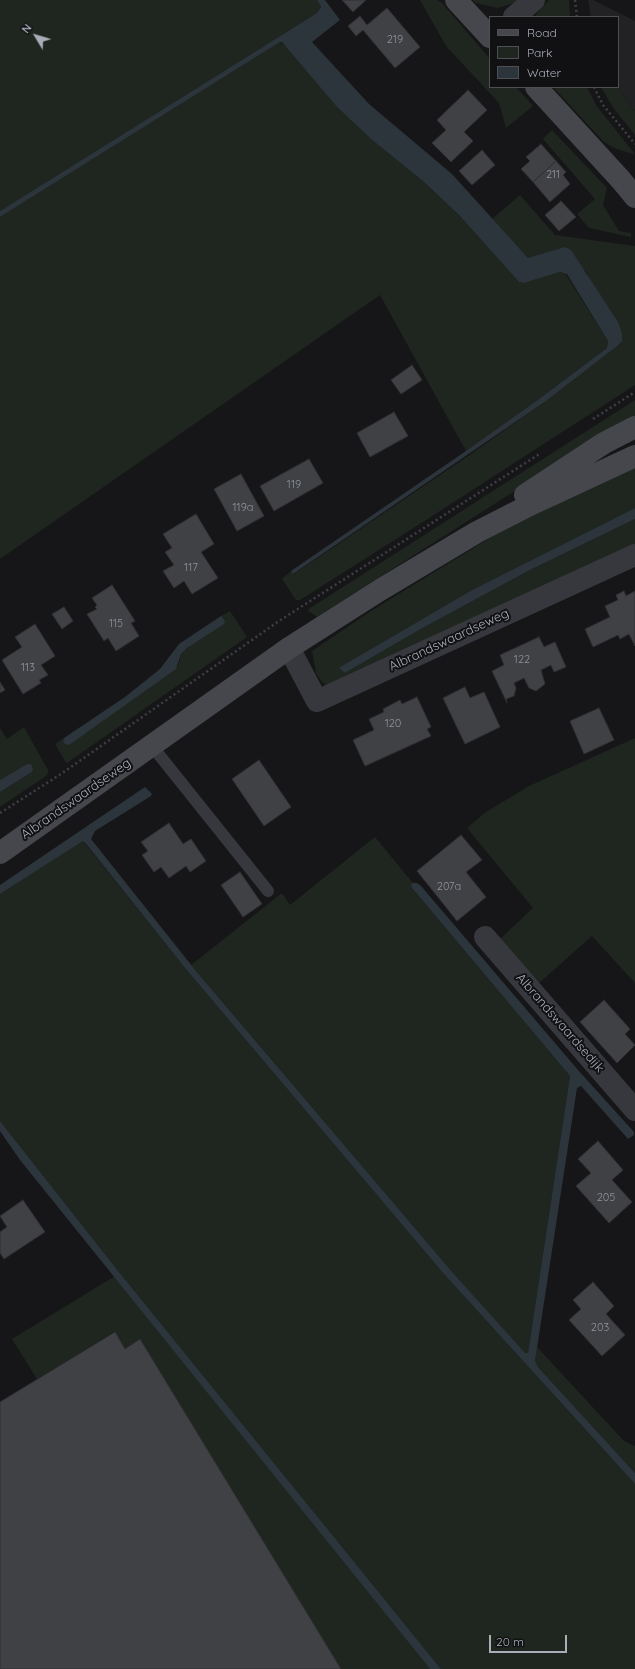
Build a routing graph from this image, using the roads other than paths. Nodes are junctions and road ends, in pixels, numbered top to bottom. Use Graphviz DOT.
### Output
graph roads {
  1 [pos="456,0"];
  2 [pos="534,0"];
  3 [pos="515,16"];
  4 [pos="489,36"];
  5 [pos="537,88"];
  6 [pos="635,197"];
  7 [pos="635,427"];
  8 [pos="635,456"];
  9 [pos="477,532"];
  10 [pos="635,556"];
  11 [pos="289,648"];
  12 [pos="152,746"];
  13 [pos="0,853"];
  14 [pos="268,892"];
  15 [pos="485,937"];
  16 [pos="635,1110"];
  1 -- 4 [label="street"];
  2 -- 3 [label="street"];
  5 -- 6 [label="street"];
  7 -- 9 [label="street, Albrandswaardseweg"];
  8 -- 9 [label="street, Albrandswaardseweg"];
  9 -- 11 [label="street, Albrandswaardseweg"];
  10 -- 11 [label="street, Albrandswaardseweg"];
  11 -- 12 [label="street, Albrandswaardseweg"];
  12 -- 13 [label="street, Albrandswaardseweg"];
  12 -- 14 [label="lane"];
  15 -- 16 [label="street, Albrandswaardsedijk"];
}
